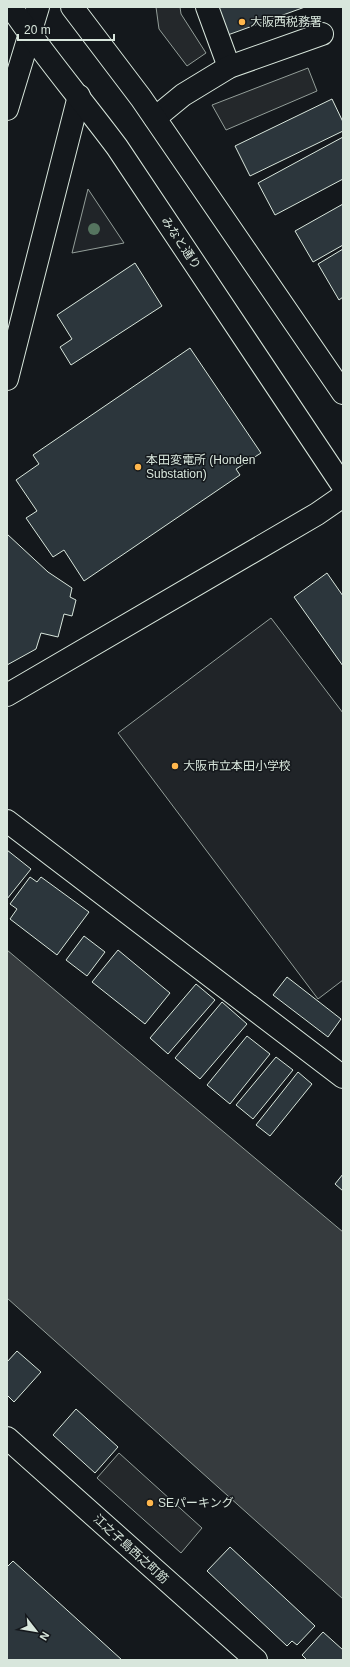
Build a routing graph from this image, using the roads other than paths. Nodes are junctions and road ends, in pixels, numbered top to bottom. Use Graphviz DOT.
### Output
graph roads {
  1 [pos="12,7"];
  2 [pos="38,7"];
  3 [pos="72,7"];
  4 [pos="207,7"];
  5 [pos="29,34"];
  6 [pos="322,34"];
  7 [pos="230,67"];
  8 [pos="79,96"];
  9 [pos="7,109"];
  10 [pos="154,118"];
  11 [pos="7,379"];
  12 [pos="343,393"];
  13 [pos="343,486"];
  14 [pos="343,496"];
  15 [pos="7,695"];
  16 [pos="7,821"];
  17 [pos="343,1077"];
  18 [pos="7,1438"];
  19 [pos="256,1660"];
  1 -- 5 [label="main road, みなと通り"];
  2 -- 5 [label="main road"];
  3 -- 10 [label="main road"];
  4 -- 7 [label="main road"];
  5 -- 8 [label="main road, みなと通り"];
  5 -- 9 [label="main road"];
  6 -- 7 [label="main road"];
  7 -- 10 [label="main road"];
  8 -- 11 [label="main road"];
  8 -- 13 [label="main road, みなと通り"];
  10 -- 12 [label="main road"];
  14 -- 15 [label="main road"];
  16 -- 17 [label="main road"];
  18 -- 19 [label="main road, 江之子島西之町筋"];
}
